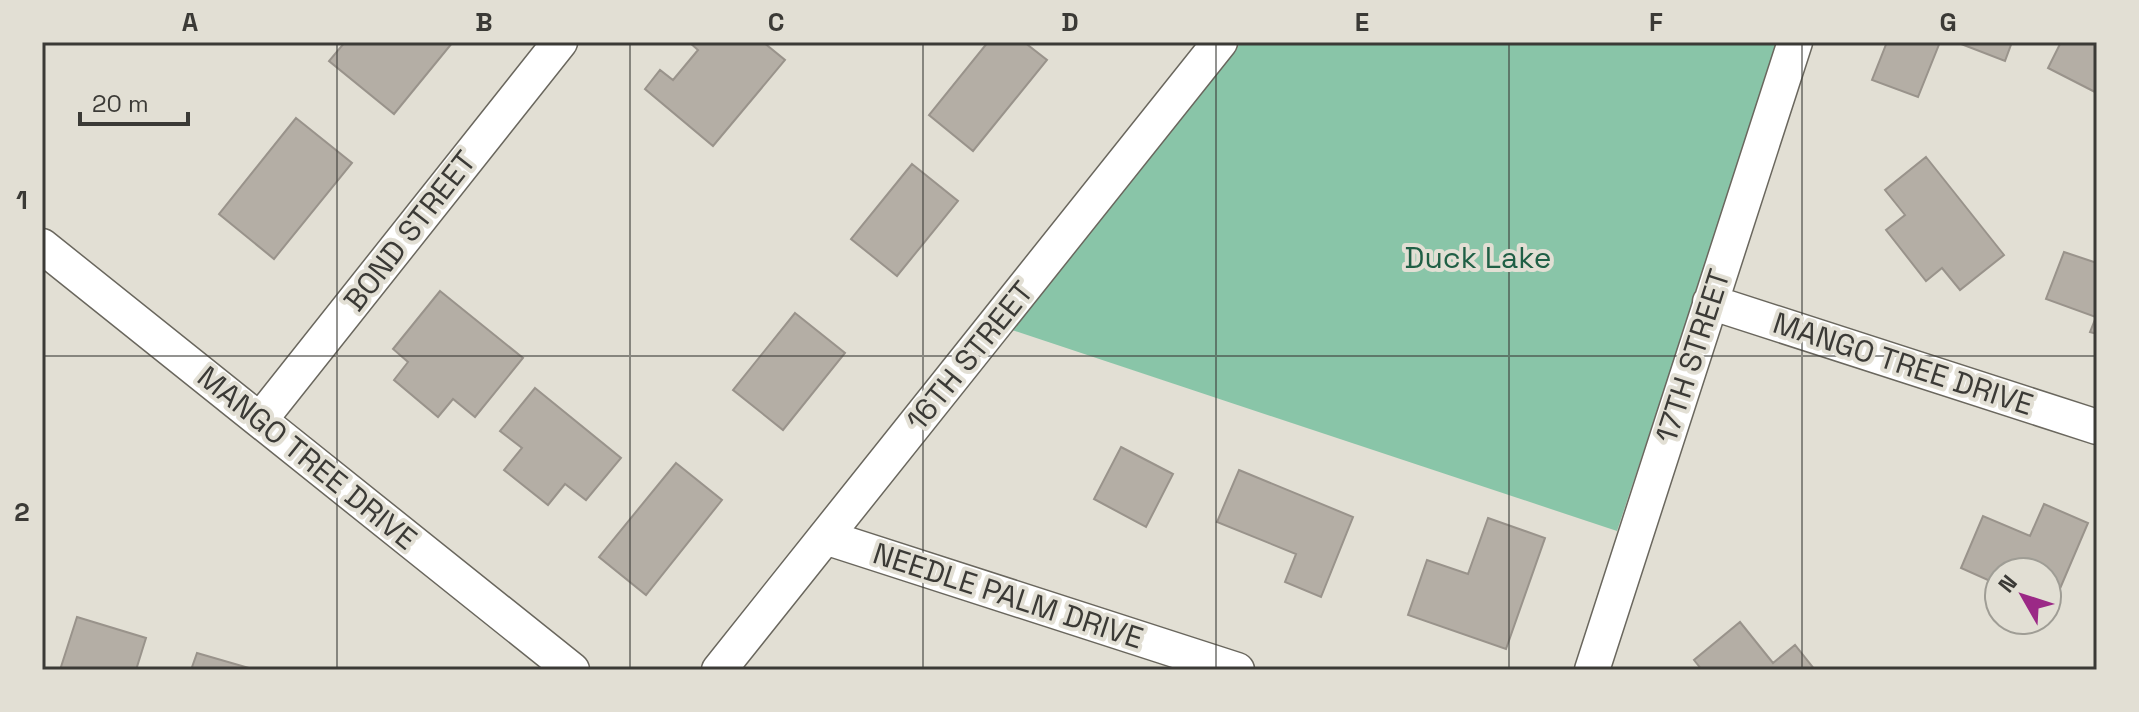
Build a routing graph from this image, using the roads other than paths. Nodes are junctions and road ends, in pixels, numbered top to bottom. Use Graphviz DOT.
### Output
graph roads {
  1 [pos="560,42"];
  2 [pos="1220,42"];
  3 [pos="1795,42"];
  4 [pos="42,246"];
  5 [pos="1710,302"];
  6 [pos="260,420"];
  7 [pos="2097,427"];
  8 [pos="825,537"];
  9 [pos="572,670"];
  10 [pos="719,670"];
  11 [pos="1237,670"];
  12 [pos="1592,670"];
  1 -- 6 [label="street, BOND STREET"];
  2 -- 8 [label="street, 16TH STREET"];
  3 -- 5 [label="street, 17TH STREET"];
  4 -- 6 [label="street, MANGO TREE DRIVE"];
  5 -- 7 [label="street, MANGO TREE DRIVE"];
  5 -- 12 [label="street, 17TH STREET"];
  6 -- 9 [label="street, MANGO TREE DRIVE"];
  8 -- 10 [label="street, 16TH STREET"];
  8 -- 11 [label="street, NEEDLE PALM DRIVE"];
}
